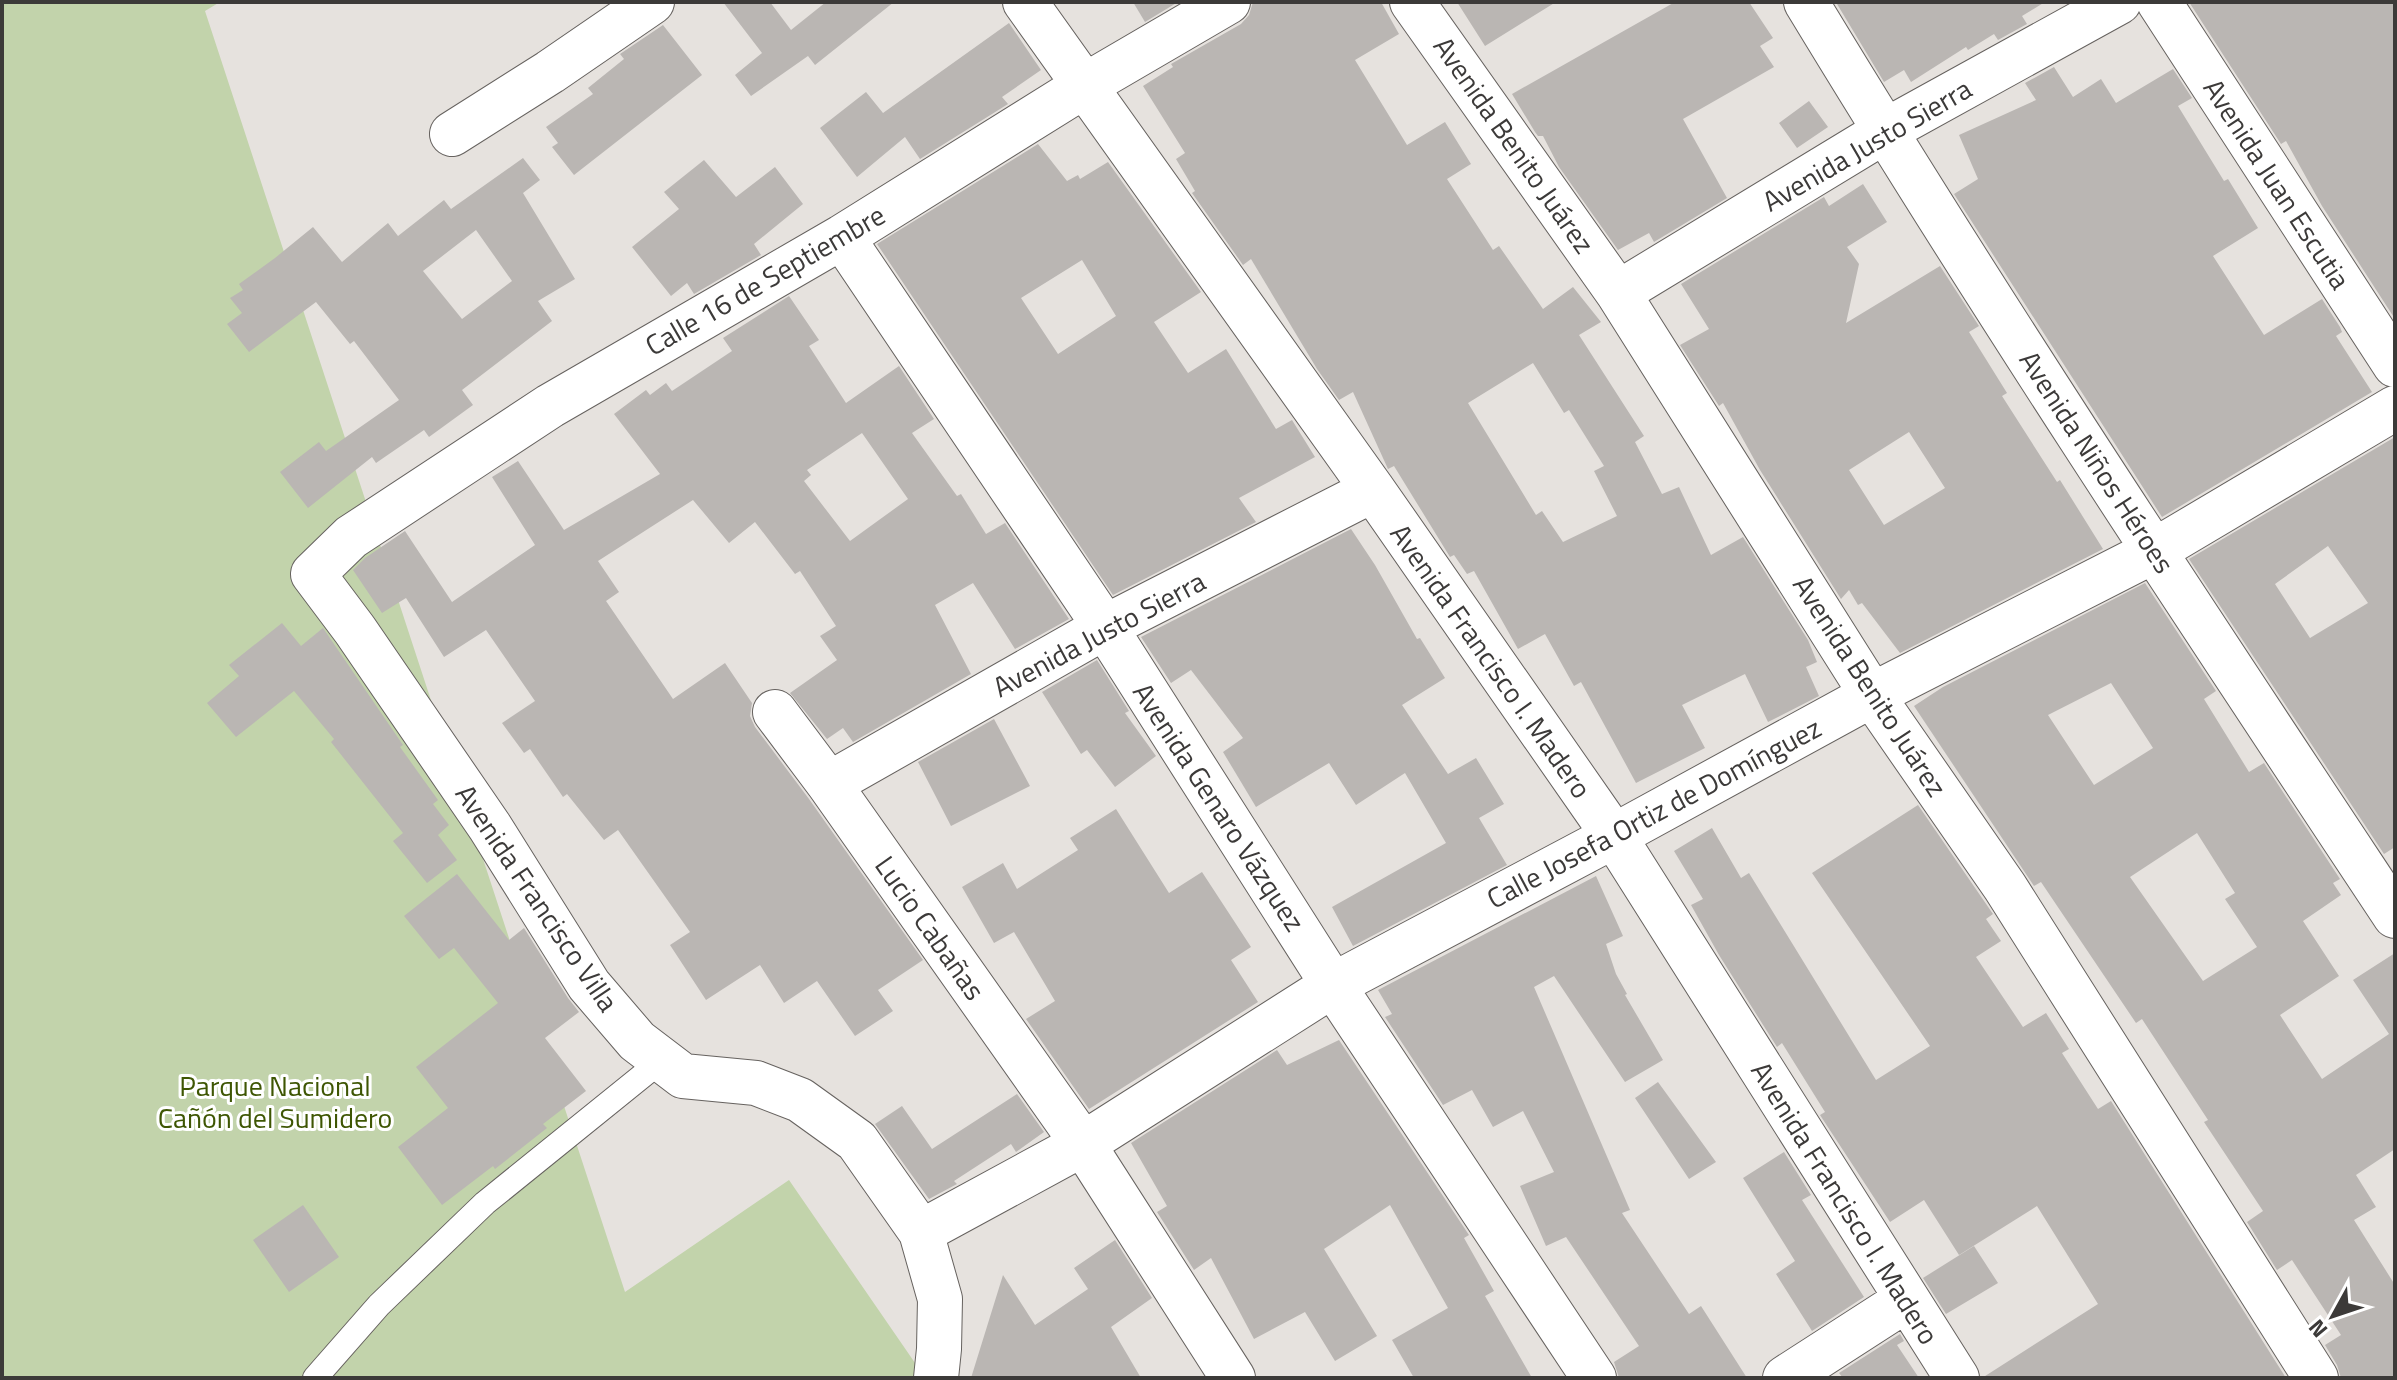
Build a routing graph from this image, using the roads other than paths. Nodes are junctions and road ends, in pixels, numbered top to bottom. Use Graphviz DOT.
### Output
graph roads {
  1 [pos="652,2"];
  2 [pos="1025,2"];
  3 [pos="1228,2"];
  4 [pos="1412,2"];
  5 [pos="1806,2"];
  6 [pos="2119,2"];
  7 [pos="2159,2"];
  8 [pos="1084,86"];
  9 [pos="1885,131"];
  10 [pos="452,134"];
  11 [pos="842,237"];
  12 [pos="1618,293"];
  13 [pos="2395,365"];
  14 [pos="2395,408"];
  15 [pos="1373,490"];
  16 [pos="2154,551"];
  17 [pos="313,574"];
  18 [pos="1105,627"];
  19 [pos="1872,695"];
  20 [pos="775,712"];
  21 [pos="829,784"];
  22 [pos="1614,836"];
  23 [pos="2395,916"];
  24 [pos="1333,985"];
  25 [pos="662,1060"];
  26 [pos="1083,1144"];
  27 [pos="921,1232"];
  28 [pos="1906,1300"];
  29 [pos="315,1378"];
  30 [pos="936,1378"];
  31 [pos="1233,1378"];
  32 [pos="1594,1378"];
  33 [pos="1785,1378"];
  34 [pos="1957,1378"];
  35 [pos="2316,1378"];
  1 -- 10 [label="street"];
  2 -- 8 [label="street, Avenida Francisco I. Madero"];
  3 -- 8 [label="street, Calle 16 de Septiembre"];
  4 -- 12 [label="street, Avenida Benito Juárez"];
  5 -- 9 [label="street, Avenida Niños Héroes"];
  6 -- 9 [label="street, Avenida Justo Sierra"];
  7 -- 13 [label="street, Avenida Juan Escutia"];
  8 -- 11 [label="street, Calle 16 de Septiembre"];
  8 -- 15 [label="street, Avenida Francisco I. Madero"];
  9 -- 12 [label="street, Avenida Justo Sierra"];
  9 -- 16 [label="street, Avenida Niños Héroes"];
  11 -- 17 [label="street, Calle 16 de Septiembre"];
  11 -- 18 [label="street, Avenida Genaro Vázquez"];
  12 -- 19 [label="street, Avenida Benito Juárez"];
  14 -- 16 [label="street, Calle Josefa Ortiz de Domínguez"];
  15 -- 18 [label="street, Avenida Justo Sierra"];
  15 -- 22 [label="street, Avenida Francisco I. Madero"];
  16 -- 19 [label="street, Calle Josefa Ortiz de Domínguez"];
  16 -- 23 [label="street, Avenida Niños Héroes"];
  17 -- 25 [label="street, Avenida Francisco Villa"];
  18 -- 21 [label="street, Avenida Justo Sierra"];
  18 -- 24 [label="street, Avenida Genaro Vázquez"];
  19 -- 22 [label="street, Calle Josefa Ortiz de Domínguez"];
  19 -- 35 [label="street, Avenida Benito Juárez"];
  20 -- 21 [label="street, Lucio Cabañas"];
  21 -- 26 [label="street, Lucio Cabañas"];
  22 -- 24 [label="street, Calle Josefa Ortiz de Domínguez"];
  22 -- 28 [label="street, Avenida Francisco I. Madero"];
  24 -- 26 [label="street, Calle Josefa Ortiz de Domínguez"];
  24 -- 32 [label="street, Avenida Genaro Vázquez"];
  25 -- 27 [label="street, Avenida Francisco Villa"];
  25 -- 29 [label="lane"];
  26 -- 27 [label="street, Calle Josefa Ortiz de Domínguez"];
  26 -- 31 [label="street, Lucio Cabañas"];
  27 -- 30 [label="street, Avenida Francisco Villa"];
  28 -- 33 [label="street"];
  28 -- 34 [label="street, Avenida Francisco I. Madero"];
}
